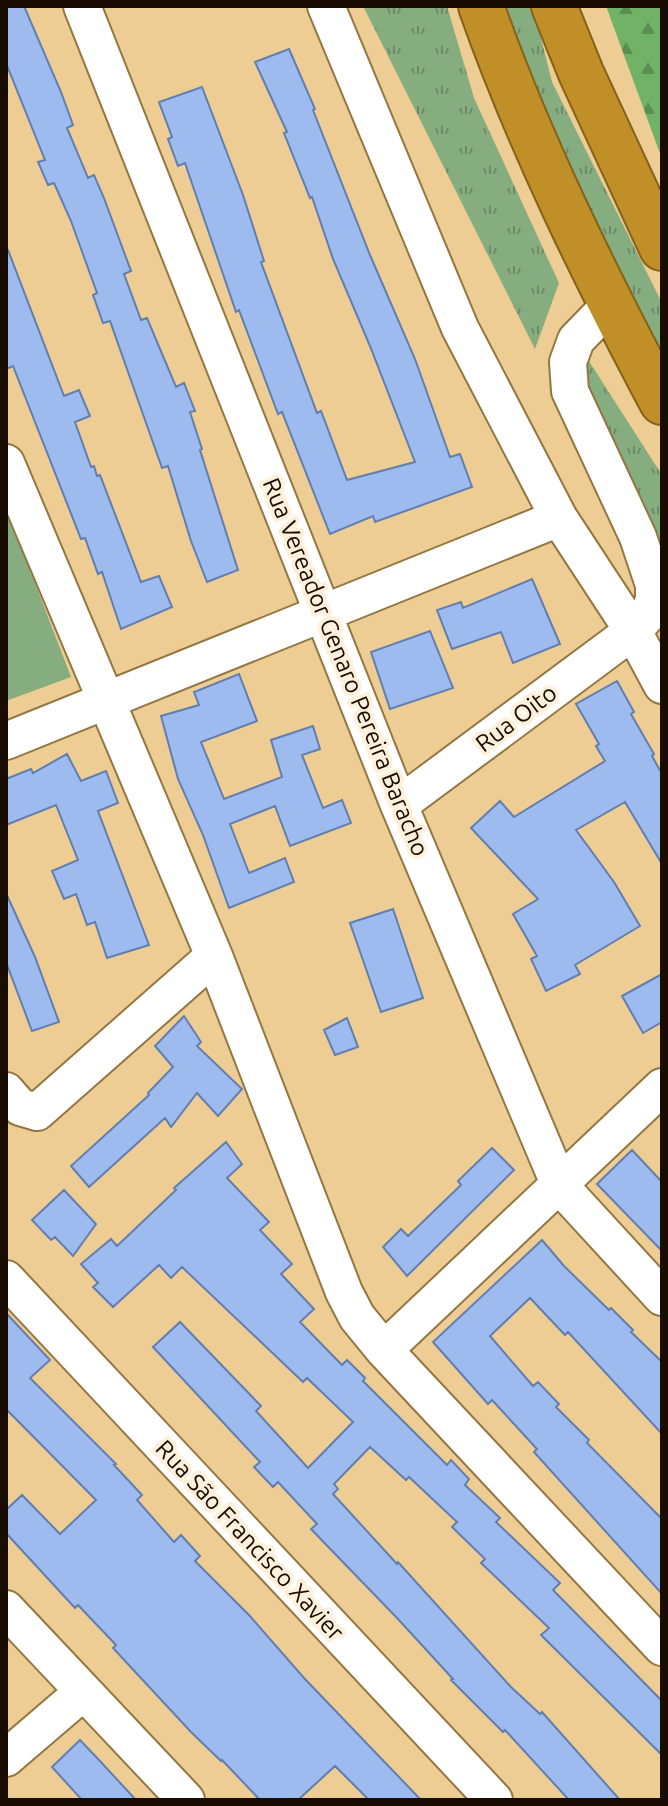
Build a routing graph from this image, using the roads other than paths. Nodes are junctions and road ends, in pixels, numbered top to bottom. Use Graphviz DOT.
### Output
graph roads {
  1 [pos="82,6"];
  2 [pos="325,6"];
  3 [pos="481,6"];
  4 [pos="554,6"];
  5 [pos="662,248"];
  6 [pos="611,304"];
  7 [pos="662,402"];
  8 [pos="6,463"];
  9 [pos="559,518"];
  10 [pos="324,613"];
  11 [pos="633,631"];
  12 [pos="662,685"];
  13 [pos="106,700"];
  14 [pos="6,741"];
  15 [pos="399,805"];
  16 [pos="214,956"];
  17 [pos="662,1087"];
  18 [pos="6,1091"];
  19 [pos="560,1186"];
  20 [pos="6,1279"];
  21 [pos="662,1297"];
  22 [pos="384,1350"];
  23 [pos="6,1609"];
  24 [pos="662,1647"];
  25 [pos="83,1692"];
  26 [pos="6,1758"];
  27 [pos="186,1800"];
  28 [pos="494,1800"];
  1 -- 10 [label="street, Rua Vereador Genaro Pereira Baracho"];
  2 -- 9 [label="street"];
  3 -- 6 [label="highway"];
  4 -- 5 [label="highway"];
  6 -- 7 [label="highway"];
  6 -- 11 [label="street"];
  8 -- 13 [label="street"];
  9 -- 10 [label="street"];
  9 -- 11 [label="street"];
  10 -- 13 [label="street"];
  10 -- 15 [label="street, Rua Vereador Genaro Pereira Baracho"];
  11 -- 12 [label="street"];
  11 -- 15 [label="street, Rua Oito"];
  13 -- 14 [label="street"];
  13 -- 16 [label="street"];
  15 -- 19 [label="street, Rua Vereador Genaro Pereira Baracho"];
  16 -- 18 [label="street"];
  16 -- 22 [label="street"];
  17 -- 19 [label="street"];
  19 -- 21 [label="street, Rua Vereador Genaro Pereira Baracho"];
  19 -- 22 [label="street"];
  20 -- 28 [label="street, Rua São Francisco Xavier"];
  22 -- 24 [label="street"];
  23 -- 25 [label="street"];
  25 -- 26 [label="street"];
  25 -- 27 [label="street"];
}
